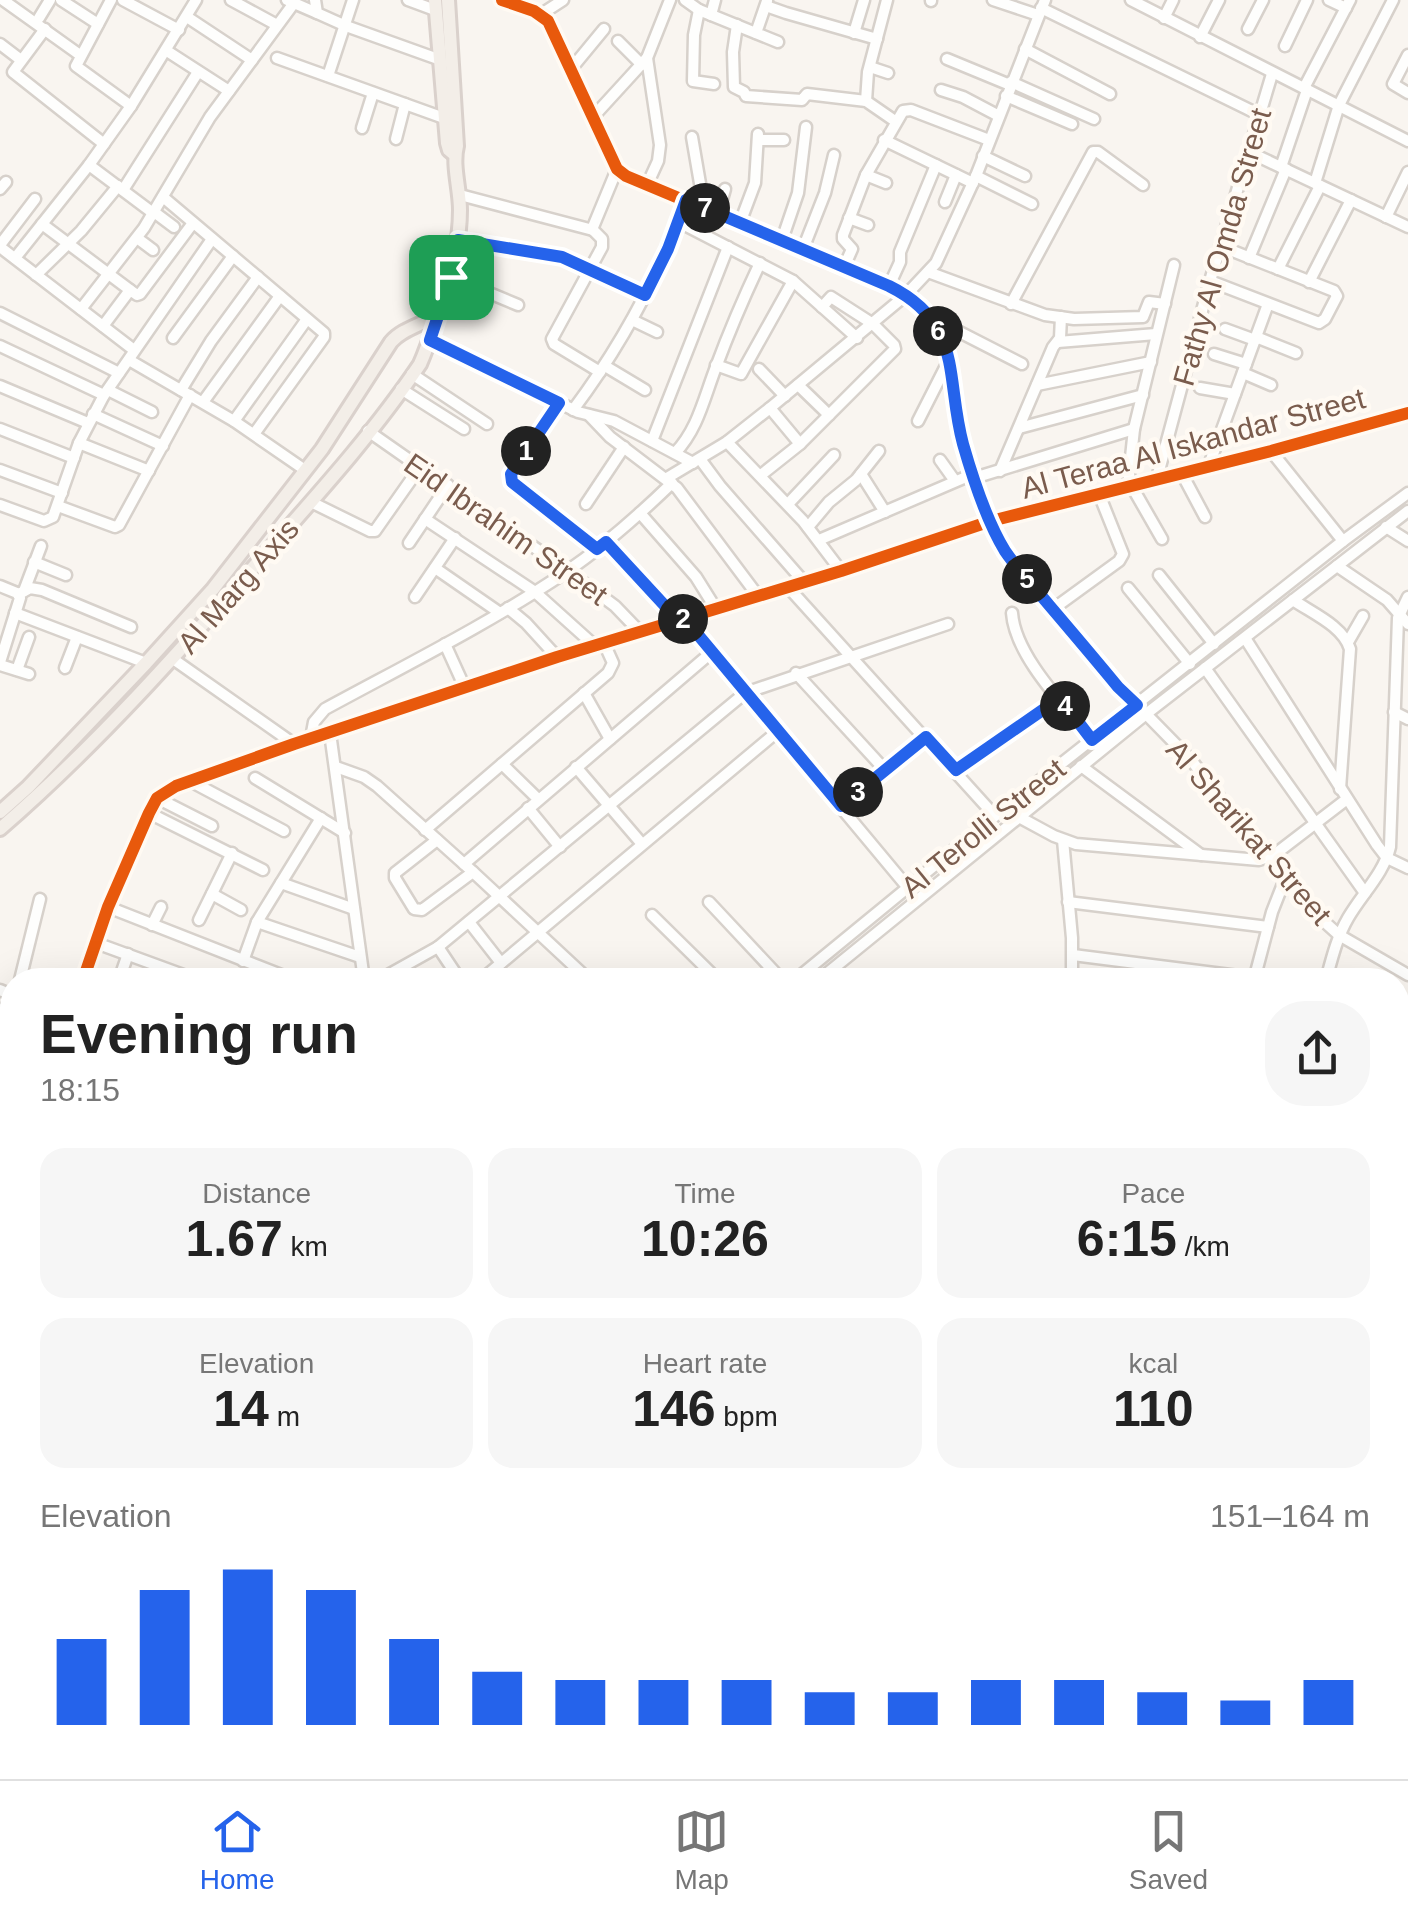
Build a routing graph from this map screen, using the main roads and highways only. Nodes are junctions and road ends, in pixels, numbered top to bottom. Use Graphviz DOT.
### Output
graph roads {
  1 [pos="448,0"];
  2 [pos="435,5"];
  3 [pos="455,155"];
  4 [pos="438,314"];
  5 [pos="0,812"];
  6 [pos="0,829"];
  1 -- 3 [label="main road, Al Marg Axis"];
  2 -- 3 [label="main road, Al Marg Axis"];
  3 -- 4 [label="main road, Al Marg Axis"];
  4 -- 5 [label="main road, Al Marg Axis"];
  4 -- 6 [label="main road, Al Marg Axis"];
}
